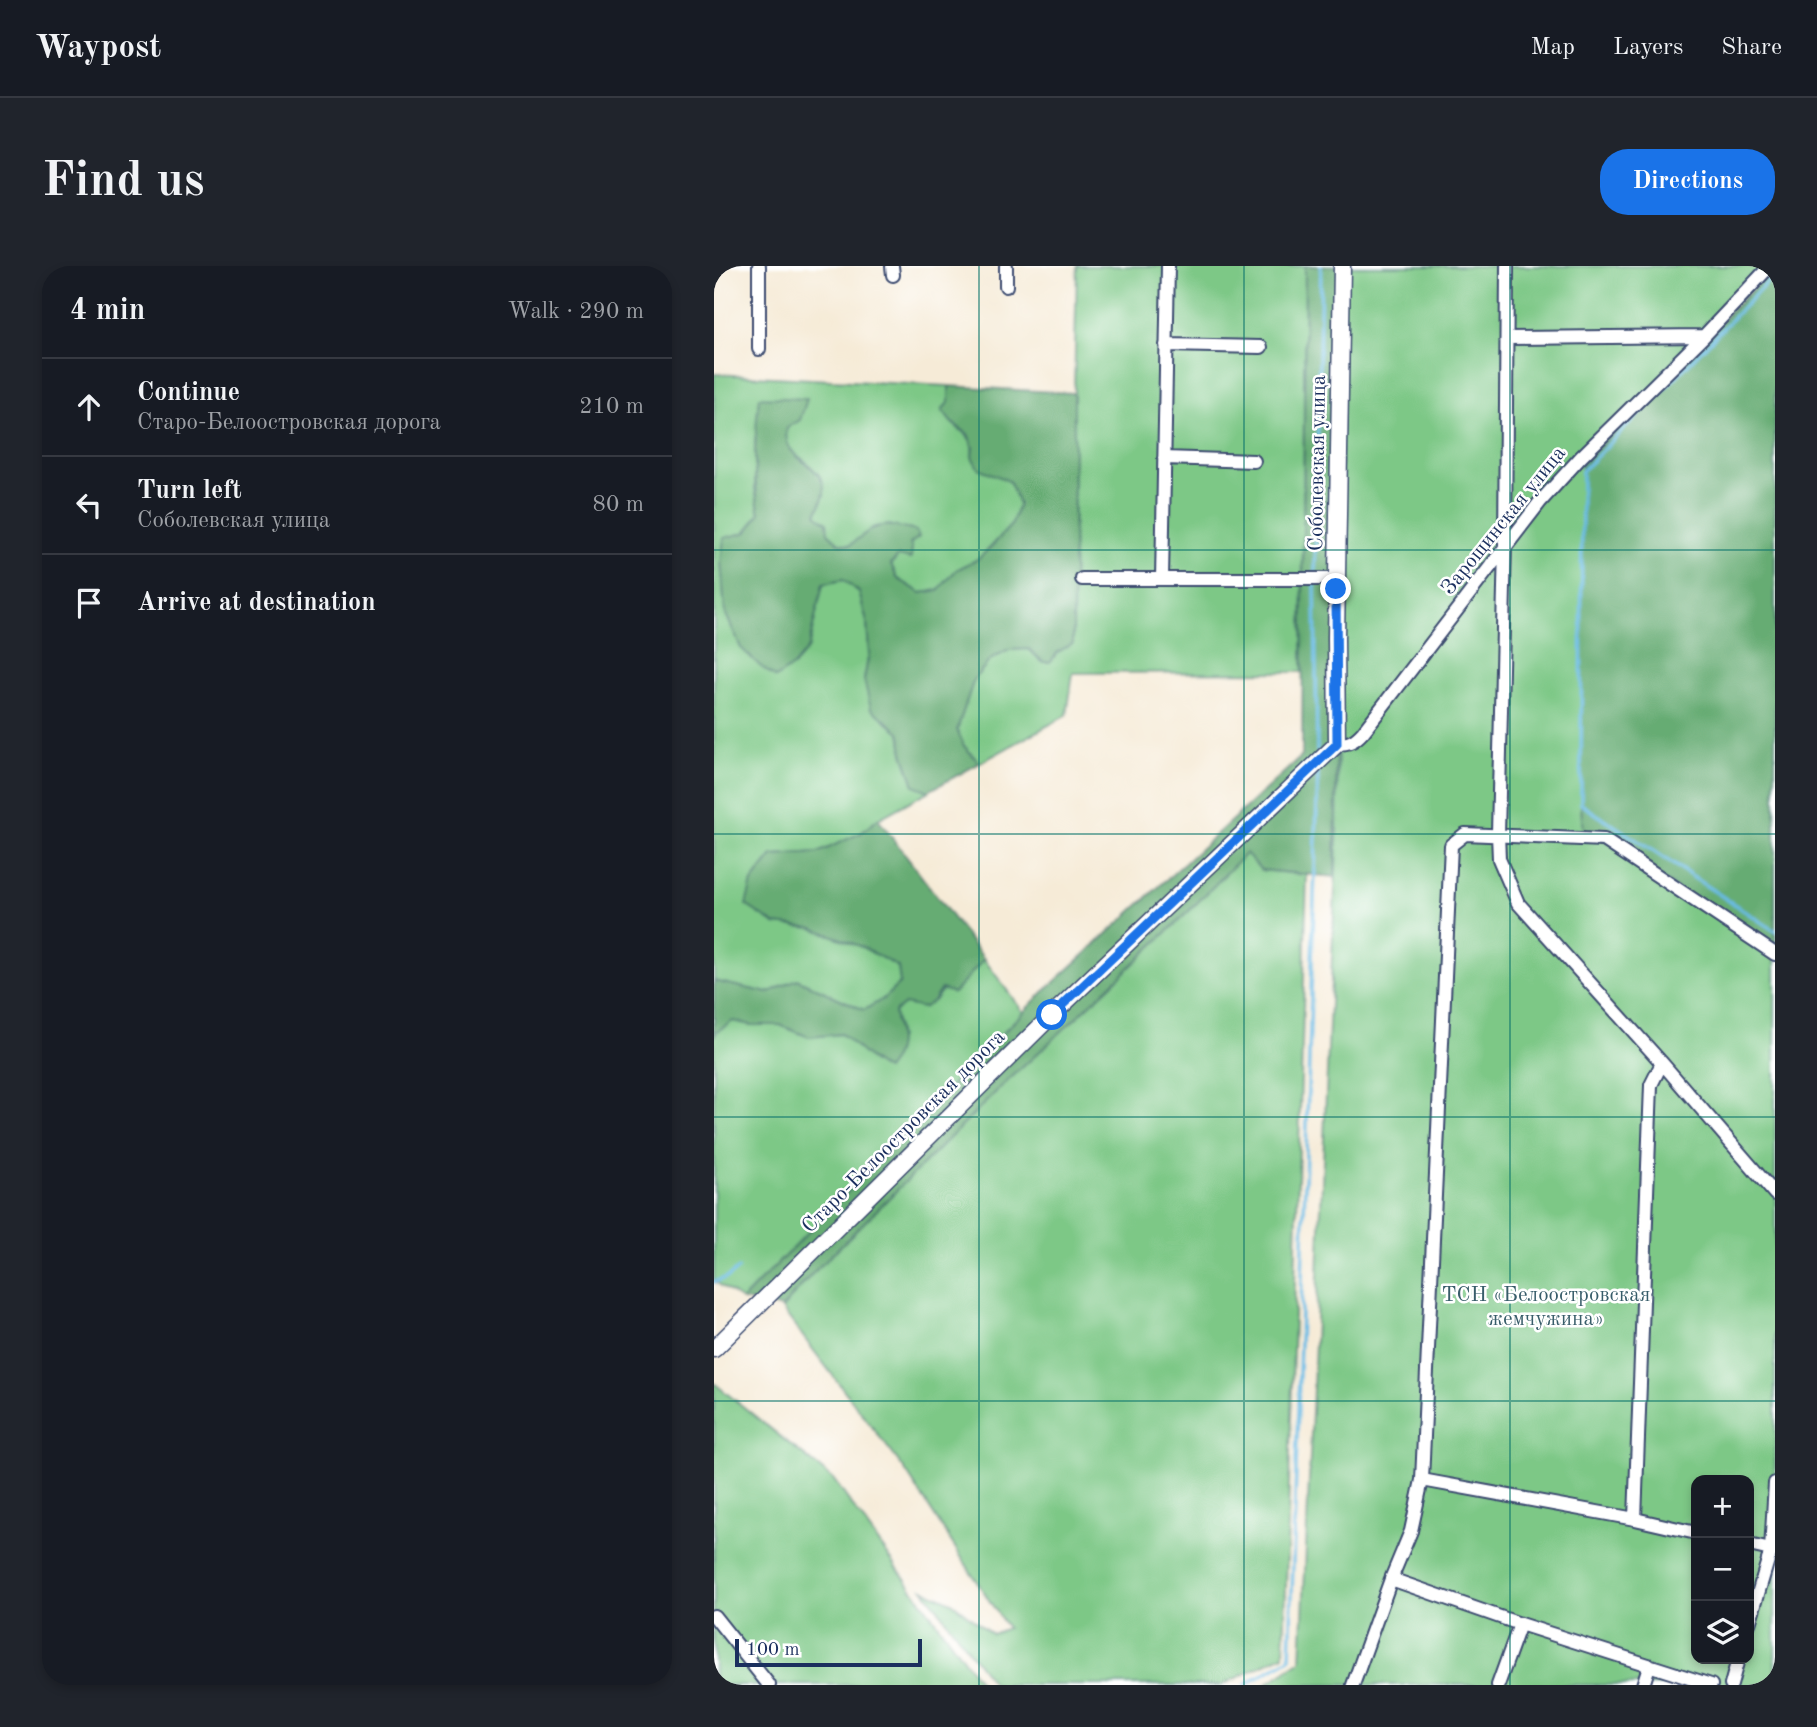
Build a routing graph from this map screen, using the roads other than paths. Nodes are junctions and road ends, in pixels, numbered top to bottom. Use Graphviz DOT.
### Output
graph roads {
  1 [pos="759,266"];
  2 [pos="1006,266"];
  3 [pos="1168,266"];
  4 [pos="1342,266"];
  5 [pos="1507,266"];
  6 [pos="1770,266"];
  7 [pos="1006,286"];
  8 [pos="1704,336"];
  9 [pos="1507,338"];
  10 [pos="1167,345"];
  11 [pos="1261,347"];
  12 [pos="759,349"];
  13 [pos="1164,458"];
  14 [pos="1254,461"];
  15 [pos="1505,546"];
  16 [pos="1082,579"];
  17 [pos="1162,579"];
  18 [pos="1336,579"];
  19 [pos="1337,744"];
  20 [pos="1498,834"];
  21 [pos="1775,954"];
  22 [pos="1662,1063"];
  23 [pos="1775,1194"];
  24 [pos="714,1349"];
  25 [pos="1422,1480"];
  26 [pos="1775,1483"];
  27 [pos="1635,1519"];
  28 [pos="1691,1532"];
  29 [pos="1754,1546"];
  30 [pos="1773,1551"];
  31 [pos="1391,1579"];
  32 [pos="1754,1609"];
  33 [pos="714,1616"];
  34 [pos="1520,1624"];
  35 [pos="1737,1664"];
  36 [pos="1649,1666"];
  37 [pos="769,1685"];
  38 [pos="1353,1685"];
  39 [pos="1499,1685"];
  40 [pos="1643,1685"];
  41 [pos="1710,1685"];
  42 [pos="1731,1685"];
  1 -- 12 [label="street"];
  2 -- 7 [label="street"];
  3 -- 10 [label="street"];
  4 -- 18 [label="street, Соболевская улица"];
  5 -- 9 [label="street"];
  6 -- 8 [label="street, Зарощинская улица"];
  8 -- 9 [label="street"];
  8 -- 15 [label="street, Зарощинская улица"];
  9 -- 15 [label="street"];
  10 -- 11 [label="street"];
  10 -- 13 [label="street"];
  13 -- 14 [label="street"];
  13 -- 17 [label="street"];
  15 -- 19 [label="street, Зарощинская улица"];
  15 -- 20 [label="street"];
  16 -- 17 [label="street"];
  17 -- 18 [label="street"];
  18 -- 19 [label="street, Соболевская улица"];
  19 -- 24 [label="street, Старо-Белоостровская дорога"];
  20 -- 21 [label="street"];
  20 -- 22 [label="street"];
  20 -- 25 [label="street"];
  22 -- 23 [label="street"];
  22 -- 27 [label="street"];
  25 -- 27 [label="street"];
  25 -- 31 [label="street"];
  26 -- 30 [label="street"];
  27 -- 28 [label="street"];
  29 -- 30 [label="street"];
  30 -- 32 [label="street"];
  31 -- 34 [label="street"];
  31 -- 38 [label="street"];
  33 -- 37 [label="street"];
  34 -- 36 [label="street"];
  34 -- 39 [label="street"];
  35 -- 42 [label="street"];
  36 -- 40 [label="street"];
  36 -- 41 [label="street"];
}
